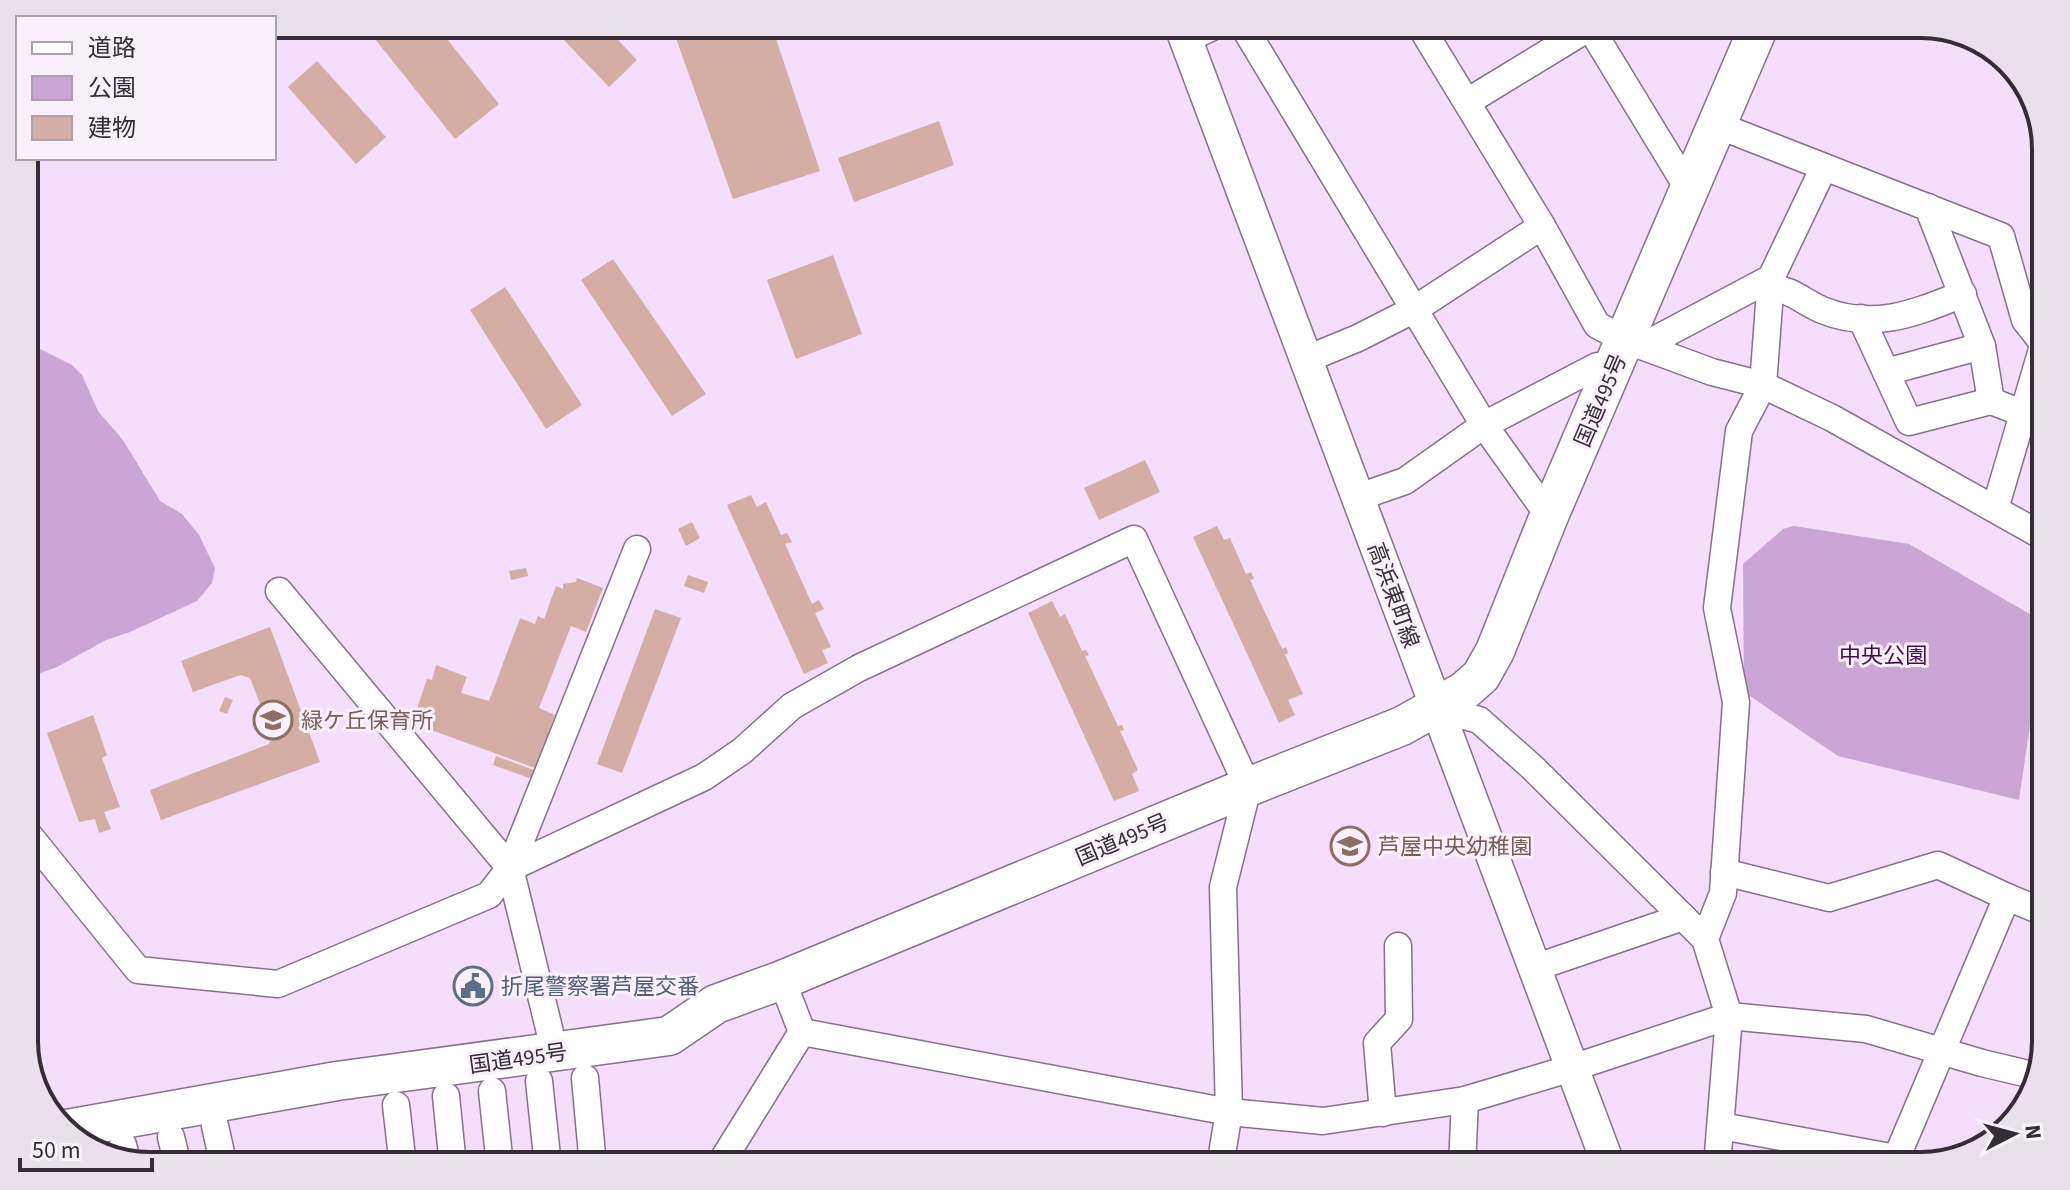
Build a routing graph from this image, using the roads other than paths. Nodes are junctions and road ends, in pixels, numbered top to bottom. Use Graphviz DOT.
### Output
graph roads {
  1 [pos="1185,38"];
  2 [pos="1250,38"];
  3 [pos="1428,38"];
  4 [pos="1570,38"];
  5 [pos="1596,38"];
  6 [pos="1754,38"];
  7 [pos="1467,102"];
  8 [pos="1717,125"];
  9 [pos="1824,167"];
  10 [pos="1689,190"];
  11 [pos="1928,207"];
  12 [pos="1542,226"];
  13 [pos="1770,283"];
  14 [pos="1963,294"];
  15 [pos="1415,309"];
  16 [pos="1861,318"];
  17 [pos="2032,329"];
  18 [pos="1982,346"];
  19 [pos="1627,353"];
  20 [pos="1307,359"];
  21 [pos="1886,372"];
  22 [pos="2032,384"];
  23 [pos="1763,385"];
  24 [pos="1991,401"];
  25 [pos="2022,413"];
  26 [pos="1484,425"];
  27 [pos="1359,497"];
  28 [pos="1995,509"];
  29 [pos="1549,516"];
  30 [pos="2032,530"];
  31 [pos="637,549"];
  32 [pos="279,591"];
  33 [pos="1435,708"];
  34 [pos="1248,787"];
  35 [pos="38,846"];
  36 [pos="510,868"];
  37 [pos="1724,872"];
  38 [pos="2007,897"];
  39 [pos="2032,907"];
  40 [pos="1683,917"];
  41 [pos="1705,939"];
  42 [pos="1398,946"];
  43 [pos="1534,968"];
  44 [pos="782,980"];
  45 [pos="1729,1016"];
  46 [pos="802,1032"];
  47 [pos="1940,1051"];
  48 [pos="547,1067"];
  49 [pos="1572,1068"];
  50 [pos="2027,1073"];
  51 [pos="585,1078"];
  52 [pos="492,1091"];
  53 [pos="446,1096"];
  54 [pos="1465,1100"];
  55 [pos="396,1105"];
  56 [pos="1229,1112"];
  57 [pos="1383,1113"];
  58 [pos="215,1126"];
  59 [pos="1721,1126"];
  60 [pos="80,1127"];
  61 [pos="171,1137"];
  62 [pos="175,1152"];
  63 [pos="221,1152"];
  64 [pos="401,1152"];
  65 [pos="452,1152"];
  66 [pos="499,1152"];
  67 [pos="548,1152"];
  68 [pos="592,1152"];
  69 [pos="728,1152"];
  70 [pos="1222,1152"];
  71 [pos="1463,1152"];
  72 [pos="1604,1152"];
  73 [pos="1718,1152"];
  74 [pos="1847,1152"];
  75 [pos="1899,1152"];
  1 -- 20 [label="main road, 高浜東町線"];
  2 -- 15 [label="street"];
  3 -- 7 [label="street"];
  4 -- 7 [label="street"];
  5 -- 10 [label="street"];
  6 -- 8 [label="highway, 国道495号"];
  7 -- 12 [label="street"];
  8 -- 9 [label="street"];
  8 -- 10 [label="highway, 国道495号"];
  9 -- 11 [label="street"];
  9 -- 13 [label="street"];
  10 -- 19 [label="highway, 国道495号"];
  11 -- 14 [label="street"];
  11 -- 17 [label="street"];
  12 -- 15 [label="street"];
  12 -- 19 [label="street"];
  13 -- 16 [label="street"];
  13 -- 19 [label="street"];
  13 -- 23 [label="street"];
  14 -- 16 [label="street"];
  14 -- 18 [label="street"];
  15 -- 20 [label="street"];
  15 -- 26 [label="street"];
  16 -- 21 [label="street"];
  18 -- 21 [label="street"];
  18 -- 24 [label="street"];
  19 -- 23 [label="street"];
  19 -- 26 [label="street"];
  19 -- 29 [label="highway, 国道495号"];
  20 -- 27 [label="main road, 高浜東町線"];
  21 -- 24 [label="street"];
  22 -- 25 [label="street"];
  23 -- 28 [label="street"];
  23 -- 37 [label="street"];
  24 -- 25 [label="street"];
  25 -- 28 [label="street"];
  26 -- 27 [label="street"];
  26 -- 29 [label="street"];
  27 -- 33 [label="main road, 高浜東町線"];
  28 -- 30 [label="street"];
  29 -- 33 [label="highway, 国道495号"];
  31 -- 36 [label="street"];
  32 -- 36 [label="street"];
  33 -- 34 [label="highway, 国道495号"];
  33 -- 40 [label="street"];
  33 -- 43 [label="main road, 高浜東町線"];
  34 -- 36 [label="street"];
  34 -- 44 [label="highway, 国道495号"];
  34 -- 56 [label="street"];
  35 -- 36 [label="street"];
  36 -- 48 [label="street"];
  37 -- 38 [label="street"];
  37 -- 41 [label="street"];
  38 -- 39 [label="street"];
  38 -- 47 [label="street"];
  40 -- 41 [label="street"];
  40 -- 43 [label="street"];
  41 -- 45 [label="street"];
  42 -- 57 [label="street"];
  43 -- 49 [label="main road, 高浜東町線"];
  44 -- 46 [label="street"];
  44 -- 48 [label="highway, 国道495号"];
  45 -- 47 [label="street"];
  45 -- 49 [label="street"];
  45 -- 59 [label="street"];
  46 -- 56 [label="street"];
  46 -- 69 [label="street"];
  47 -- 50 [label="street"];
  47 -- 75 [label="street"];
  48 -- 60 [label="highway, 国道495号"];
  48 -- 67 [label="street"];
  49 -- 54 [label="street"];
  49 -- 72 [label="main road, 高浜東町線"];
  51 -- 68 [label="street"];
  52 -- 66 [label="street"];
  53 -- 65 [label="street"];
  54 -- 57 [label="street"];
  54 -- 71 [label="street"];
  55 -- 64 [label="street"];
  56 -- 57 [label="street"];
  56 -- 70 [label="street"];
  58 -- 63 [label="street"];
  59 -- 73 [label="street"];
  59 -- 74 [label="street"];
  61 -- 62 [label="street"];
}
